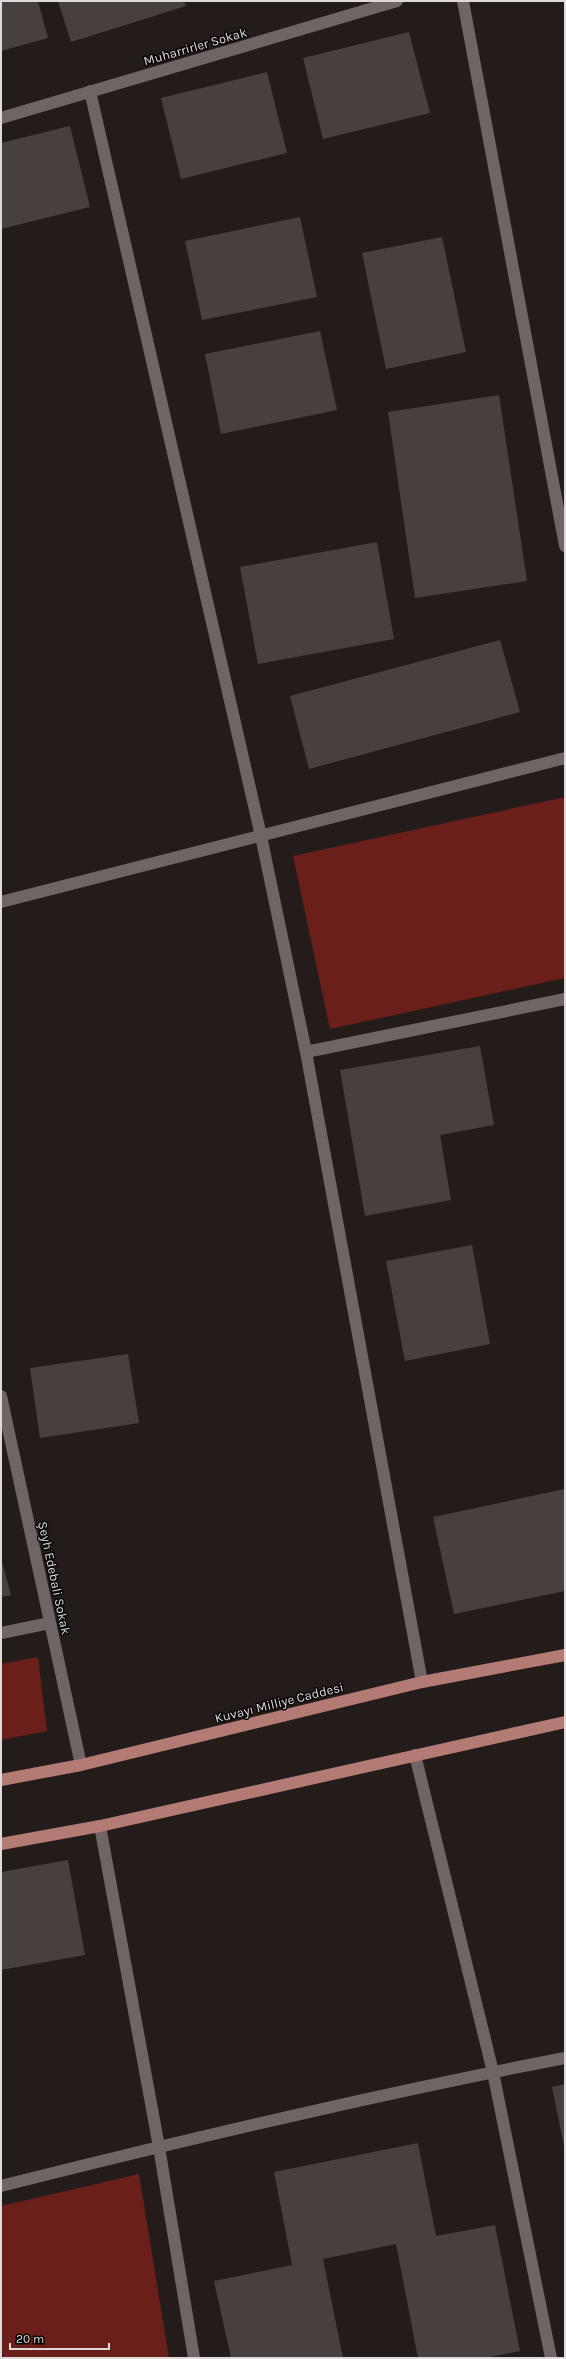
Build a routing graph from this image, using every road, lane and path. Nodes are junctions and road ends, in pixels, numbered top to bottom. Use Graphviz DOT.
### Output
graph roads {
  1 [pos="397,1"];
  2 [pos="463,1"];
  3 [pos="90,91"];
  4 [pos="1,118"];
  5 [pos="565,546"];
  6 [pos="565,758"];
  7 [pos="261,836"];
  8 [pos="1,902"];
  9 [pos="565,999"];
  10 [pos="306,1052"];
  11 [pos="1,1396"];
  12 [pos="50,1623"];
  13 [pos="1,1633"];
  14 [pos="565,1655"];
  15 [pos="422,1682"];
  16 [pos="565,1722"];
  17 [pos="415,1755"];
  18 [pos="81,1765"];
  19 [pos="1,1780"];
  20 [pos="100,1826"];
  21 [pos="1,1844"];
  22 [pos="565,2058"];
  23 [pos="493,2072"];
  24 [pos="158,2147"];
  25 [pos="1,2186"];
  26 [pos="194,2358"];
  27 [pos="550,2358"];
  1 -- 3 [label="street, Muharrirler Sokak"];
  2 -- 5 [label="street"];
  3 -- 4 [label="street, Muharrirler Sokak"];
  3 -- 7 [label="street"];
  6 -- 7 [label="street"];
  7 -- 8 [label="street"];
  7 -- 10 [label="street"];
  9 -- 10 [label="street"];
  10 -- 15 [label="street"];
  11 -- 12 [label="street, Şeyh Edebali Sokak"];
  12 -- 13 [label="street"];
  12 -- 18 [label="street, Şeyh Edebali Sokak"];
  14 -- 15 [label="main road, Kuvayı Milliye Caddesi"];
  15 -- 18 [label="main road, Kuvayı Milliye Caddesi"];
  16 -- 17 [label="main road"];
  17 -- 20 [label="main road"];
  17 -- 23 [label="street"];
  18 -- 19 [label="main road, Kuvayı Milliye Caddesi"];
  20 -- 21 [label="main road"];
  20 -- 24 [label="street"];
  22 -- 23 [label="street"];
  23 -- 24 [label="street"];
  23 -- 27 [label="street"];
  24 -- 25 [label="street"];
  24 -- 26 [label="street"];
}
